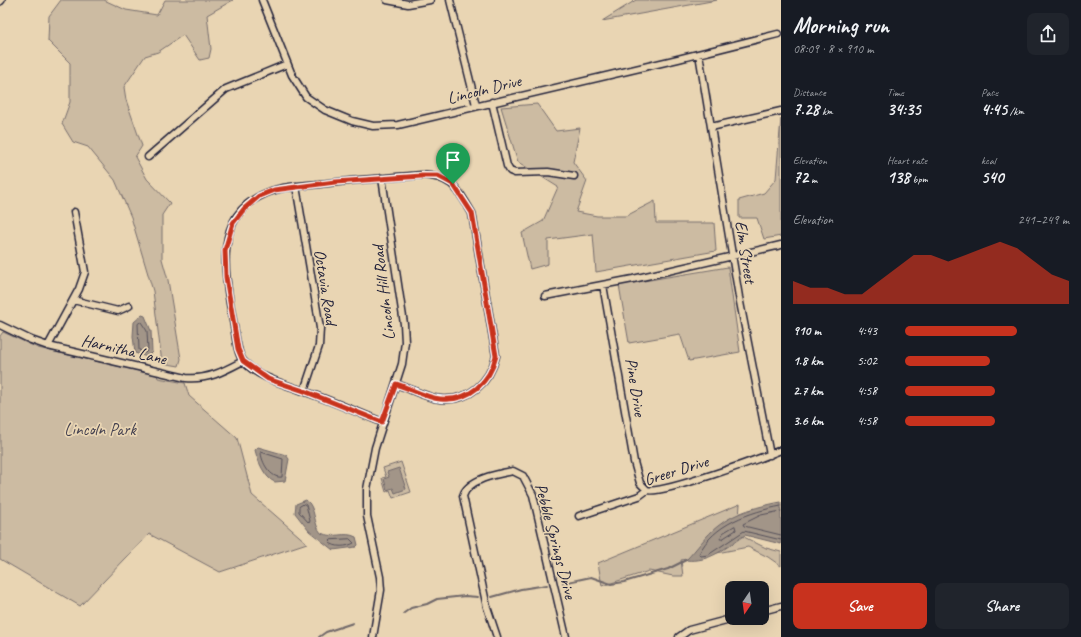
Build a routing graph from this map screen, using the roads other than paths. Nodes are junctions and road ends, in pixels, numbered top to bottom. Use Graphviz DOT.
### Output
graph roads {
  1 [pos="262,0"];
  2 [pos="387,0"];
  3 [pos="430,0"];
  4 [pos="450,0"];
  5 [pos="778,34"];
  6 [pos="698,54"];
  7 [pos="288,64"];
  8 [pos="492,102"];
  9 [pos="476,106"];
  10 [pos="781,111"];
  11 [pos="711,127"];
  12 [pos="148,157"];
  13 [pos="574,176"];
  14 [pos="382,178"];
  15 [pos="296,186"];
  16 [pos="74,212"];
  17 [pos="781,245"];
  18 [pos="732,256"];
  19 [pos="604,285"];
  20 [pos="545,296"];
  21 [pos="73,300"];
  22 [pos="129,306"];
  23 [pos="0,325"];
  24 [pos="48,346"];
  25 [pos="243,361"];
  26 [pos="396,384"];
  27 [pos="304,391"];
  28 [pos="382,422"];
  29 [pos="781,450"];
  30 [pos="770,454"];
  31 [pos="647,490"];
  32 [pos="579,516"];
  33 [pos="781,606"];
  34 [pos="769,609"];
  35 [pos="725,620"];
  36 [pos="374,637"];
  37 [pos="497,637"];
  38 [pos="566,637"];
  39 [pos="679,637"];
  1 -- 7 [label="street, Lincoln Drive"];
  2 -- 3 [label="street"];
  4 -- 9 [label="street"];
  5 -- 6 [label="street, Lincoln Drive"];
  6 -- 8 [label="street, Lincoln Drive"];
  6 -- 11 [label="street, Elm Street"];
  7 -- 9 [label="street, Lincoln Drive"];
  7 -- 12 [label="street"];
  8 -- 9 [label="street, Lincoln Drive"];
  8 -- 13 [label="street"];
  10 -- 11 [label="street"];
  11 -- 18 [label="street, Elm Street"];
  14 -- 15 [label="street"];
  14 -- 26 [label="street, Lincoln Hill Road"];
  14 -- 26 [label="street"];
  15 -- 25 [label="street"];
  15 -- 27 [label="street, Octavia Road"];
  16 -- 21 [label="street"];
  17 -- 18 [label="street"];
  18 -- 19 [label="street"];
  18 -- 30 [label="street, Elm Street"];
  19 -- 20 [label="street"];
  19 -- 31 [label="street, Pine Drive"];
  21 -- 22 [label="street"];
  21 -- 24 [label="street"];
  23 -- 24 [label="street, Harnitha Lane"];
  24 -- 25 [label="street, Harnitha Lane"];
  25 -- 27 [label="street"];
  26 -- 28 [label="street, Lincoln Hill Road"];
  27 -- 28 [label="street"];
  28 -- 36 [label="street, Lincoln Hill Road"];
  29 -- 30 [label="street, Greer Drive"];
  30 -- 31 [label="street, Greer Drive"];
  31 -- 32 [label="street, Greer Drive"];
  33 -- 34 [label="street"];
  35 -- 39 [label="street"];
  37 -- 38 [label="street, Pebble Springs Drive"];
}
